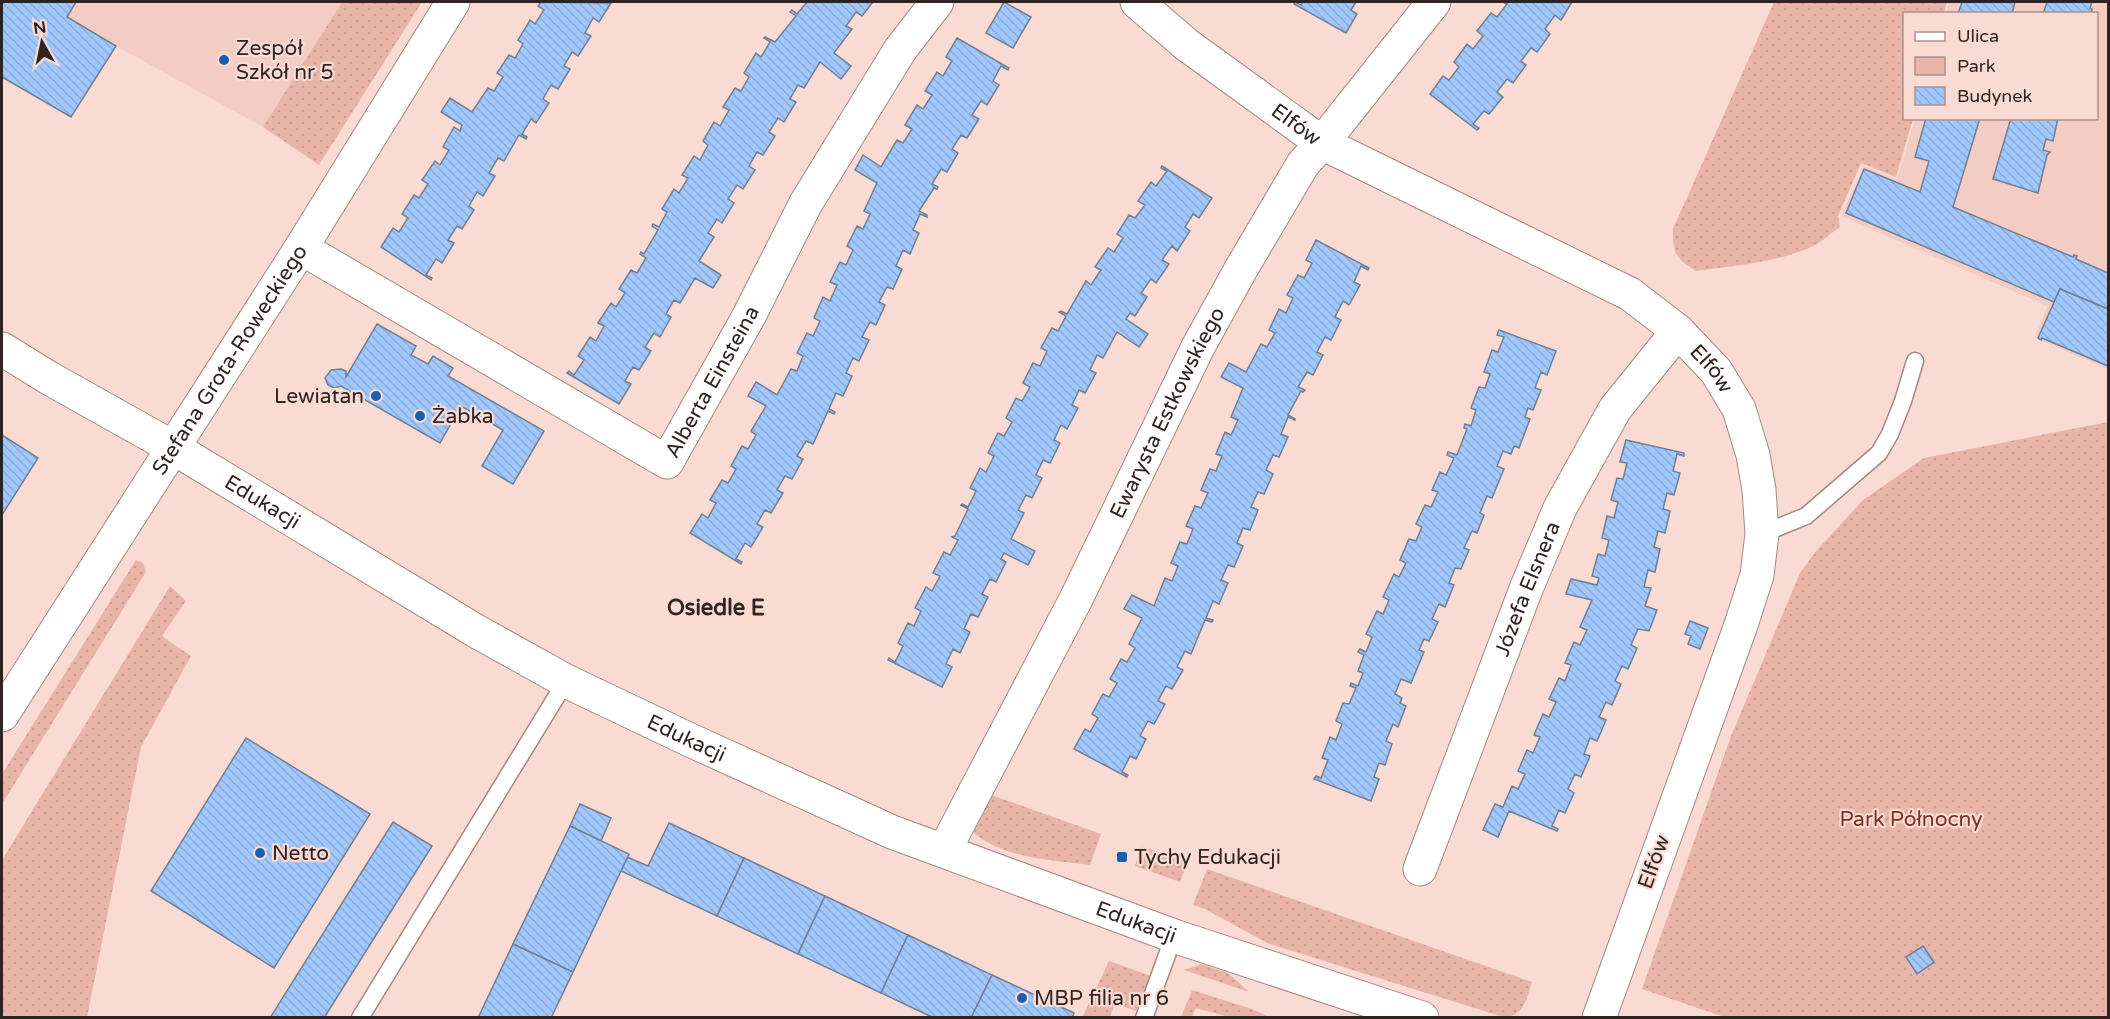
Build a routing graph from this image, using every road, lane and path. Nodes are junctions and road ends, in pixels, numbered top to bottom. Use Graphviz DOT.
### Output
graph roads {
  1 [pos="453,2"];
  2 [pos="937,2"];
  3 [pos="1137,2"];
  4 [pos="1434,2"];
  5 [pos="1322,143"];
  6 [pos="301,249"];
  7 [pos="1678,331"];
  8 [pos="2,349"];
  9 [pos="1916,361"];
  10 [pos="172,447"];
  11 [pos="1762,534"];
  12 [pos="566,681"];
  13 [pos="2,715"];
  14 [pos="944,851"];
  15 [pos="1420,869"];
  16 [pos="1174,936"];
  17 [pos="360,1017"];
  18 [pos="1144,1017"];
  19 [pos="1422,1017"];
  20 [pos="1599,1017"];
  1 -- 6 [label="street, Stefana Grota-Roweckiego"];
  2 -- 6 [label="street, Alberta Einsteina"];
  3 -- 5 [label="street, Elfów"];
  4 -- 5 [label="street, Ewarysta Estkowskiego"];
  5 -- 7 [label="street, Elfów"];
  5 -- 14 [label="street, Ewarysta Estkowskiego"];
  6 -- 10 [label="street, Stefana Grota-Roweckiego"];
  7 -- 11 [label="street, Elfów"];
  7 -- 15 [label="street, Józefa Elsnera"];
  8 -- 10 [label="street, Edukacji"];
  9 -- 11 [label="lane"];
  10 -- 12 [label="street, Edukacji"];
  10 -- 13 [label="street, Stefana Grota-Roweckiego"];
  11 -- 20 [label="street, Elfów"];
  12 -- 14 [label="street, Edukacji"];
  12 -- 17 [label="lane"];
  14 -- 16 [label="street, Edukacji"];
  16 -- 18 [label="lane"];
  16 -- 19 [label="street, Edukacji"];
}
